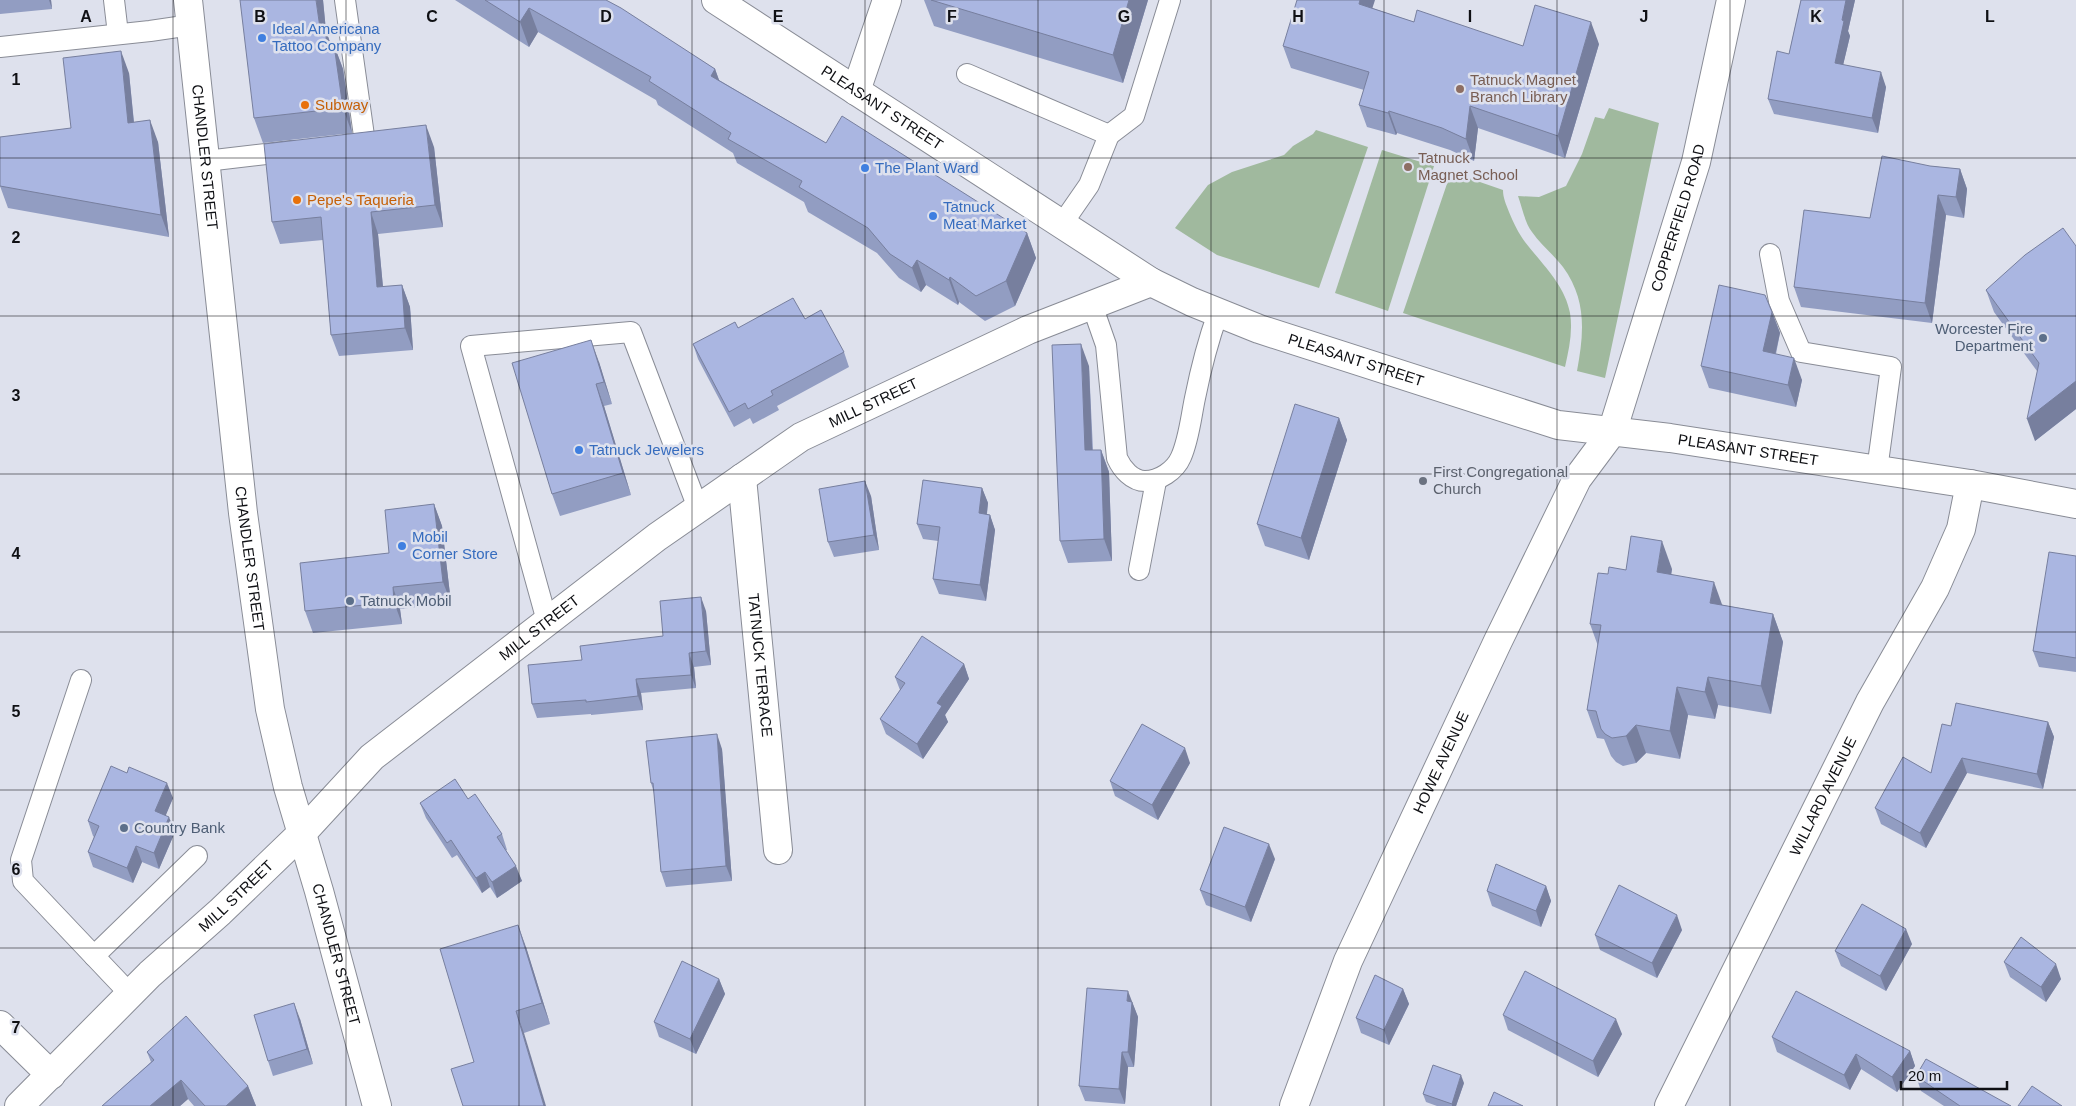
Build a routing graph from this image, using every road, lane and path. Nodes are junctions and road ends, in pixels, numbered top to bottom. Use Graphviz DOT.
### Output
graph roads {
  1 [pos="114,0"];
  2 [pos="345,0"];
  3 [pos="716,0"];
  4 [pos="887,0"];
  5 [pos="1170,0"];
  6 [pos="1731,0"];
  7 [pos="189,12"];
  8 [pos="118,34"];
  9 [pos="0,47"];
  10 [pos="967,74"];
  11 [pos="856,91"];
  12 [pos="1109,134"];
  13 [pos="206,161"];
  14 [pos="1062,224"];
  15 [pos="1770,254"];
  16 [pos="1151,282"];
  17 [pos="1092,305"];
  18 [pos="1218,313"];
  19 [pos="1612,432"];
  20 [pos="1877,470"];
  21 [pos="742,478"];
  22 [pos="1156,481"];
  23 [pos="1970,484"];
  24 [pos="2076,504"];
  25 [pos="698,508"];
  26 [pos="1139,570"];
  27 [pos="546,621"];
  28 [pos="80,680"];
  29 [pos="302,833"];
  30 [pos="778,850"];
  31 [pos="197,856"];
  32 [pos="94,956"];
  33 [pos="130,994"];
  34 [pos="0,1025"];
  35 [pos="51,1075"];
  36 [pos="19,1106"];
  37 [pos="377,1106"];
  38 [pos="1294,1106"];
  39 [pos="1669,1106"];
  1 -- 8 [label="lane"];
  2 -- 13 [label="lane"];
  3 -- 11 [label="main road, PLEASANT STREET"];
  4 -- 11 [label="main road"];
  5 -- 12 [label="lane"];
  6 -- 19 [label="main road, COPPERFIELD ROAD"];
  7 -- 8 [label="lane"];
  7 -- 13 [label="main road, CHANDLER STREET"];
  8 -- 9 [label="lane"];
  10 -- 12 [label="lane"];
  11 -- 14 [label="main road, PLEASANT STREET"];
  12 -- 14 [label="lane"];
  13 -- 29 [label="main road, CHANDLER STREET"];
  14 -- 16 [label="main road, PLEASANT STREET"];
  15 -- 20 [label="lane"];
  16 -- 17 [label="main road, MILL STREET"];
  16 -- 18 [label="main road, PLEASANT STREET"];
  17 -- 21 [label="main road, MILL STREET"];
  17 -- 22 [label="lane"];
  18 -- 19 [label="main road, PLEASANT STREET"];
  18 -- 22 [label="lane"];
  19 -- 20 [label="main road, PLEASANT STREET"];
  19 -- 38 [label="main road, HOWE AVENUE"];
  20 -- 23 [label="main road, PLEASANT STREET"];
  21 -- 25 [label="main road, MILL STREET"];
  21 -- 30 [label="main road, TATNUCK TERRACE"];
  22 -- 26 [label="lane"];
  23 -- 24 [label="main road, PLEASANT STREET"];
  23 -- 39 [label="main road, WILLARD AVENUE"];
  25 -- 27 [label="main road, MILL STREET"];
  25 -- 27 [label="lane"];
  27 -- 29 [label="main road, MILL STREET"];
  28 -- 32 [label="lane"];
  29 -- 33 [label="main road, MILL STREET"];
  29 -- 37 [label="main road, CHANDLER STREET"];
  31 -- 32 [label="lane"];
  32 -- 33 [label="lane"];
  33 -- 35 [label="main road, MILL STREET"];
  34 -- 35 [label="main road"];
  35 -- 36 [label="main road, MILL STREET"];
}
